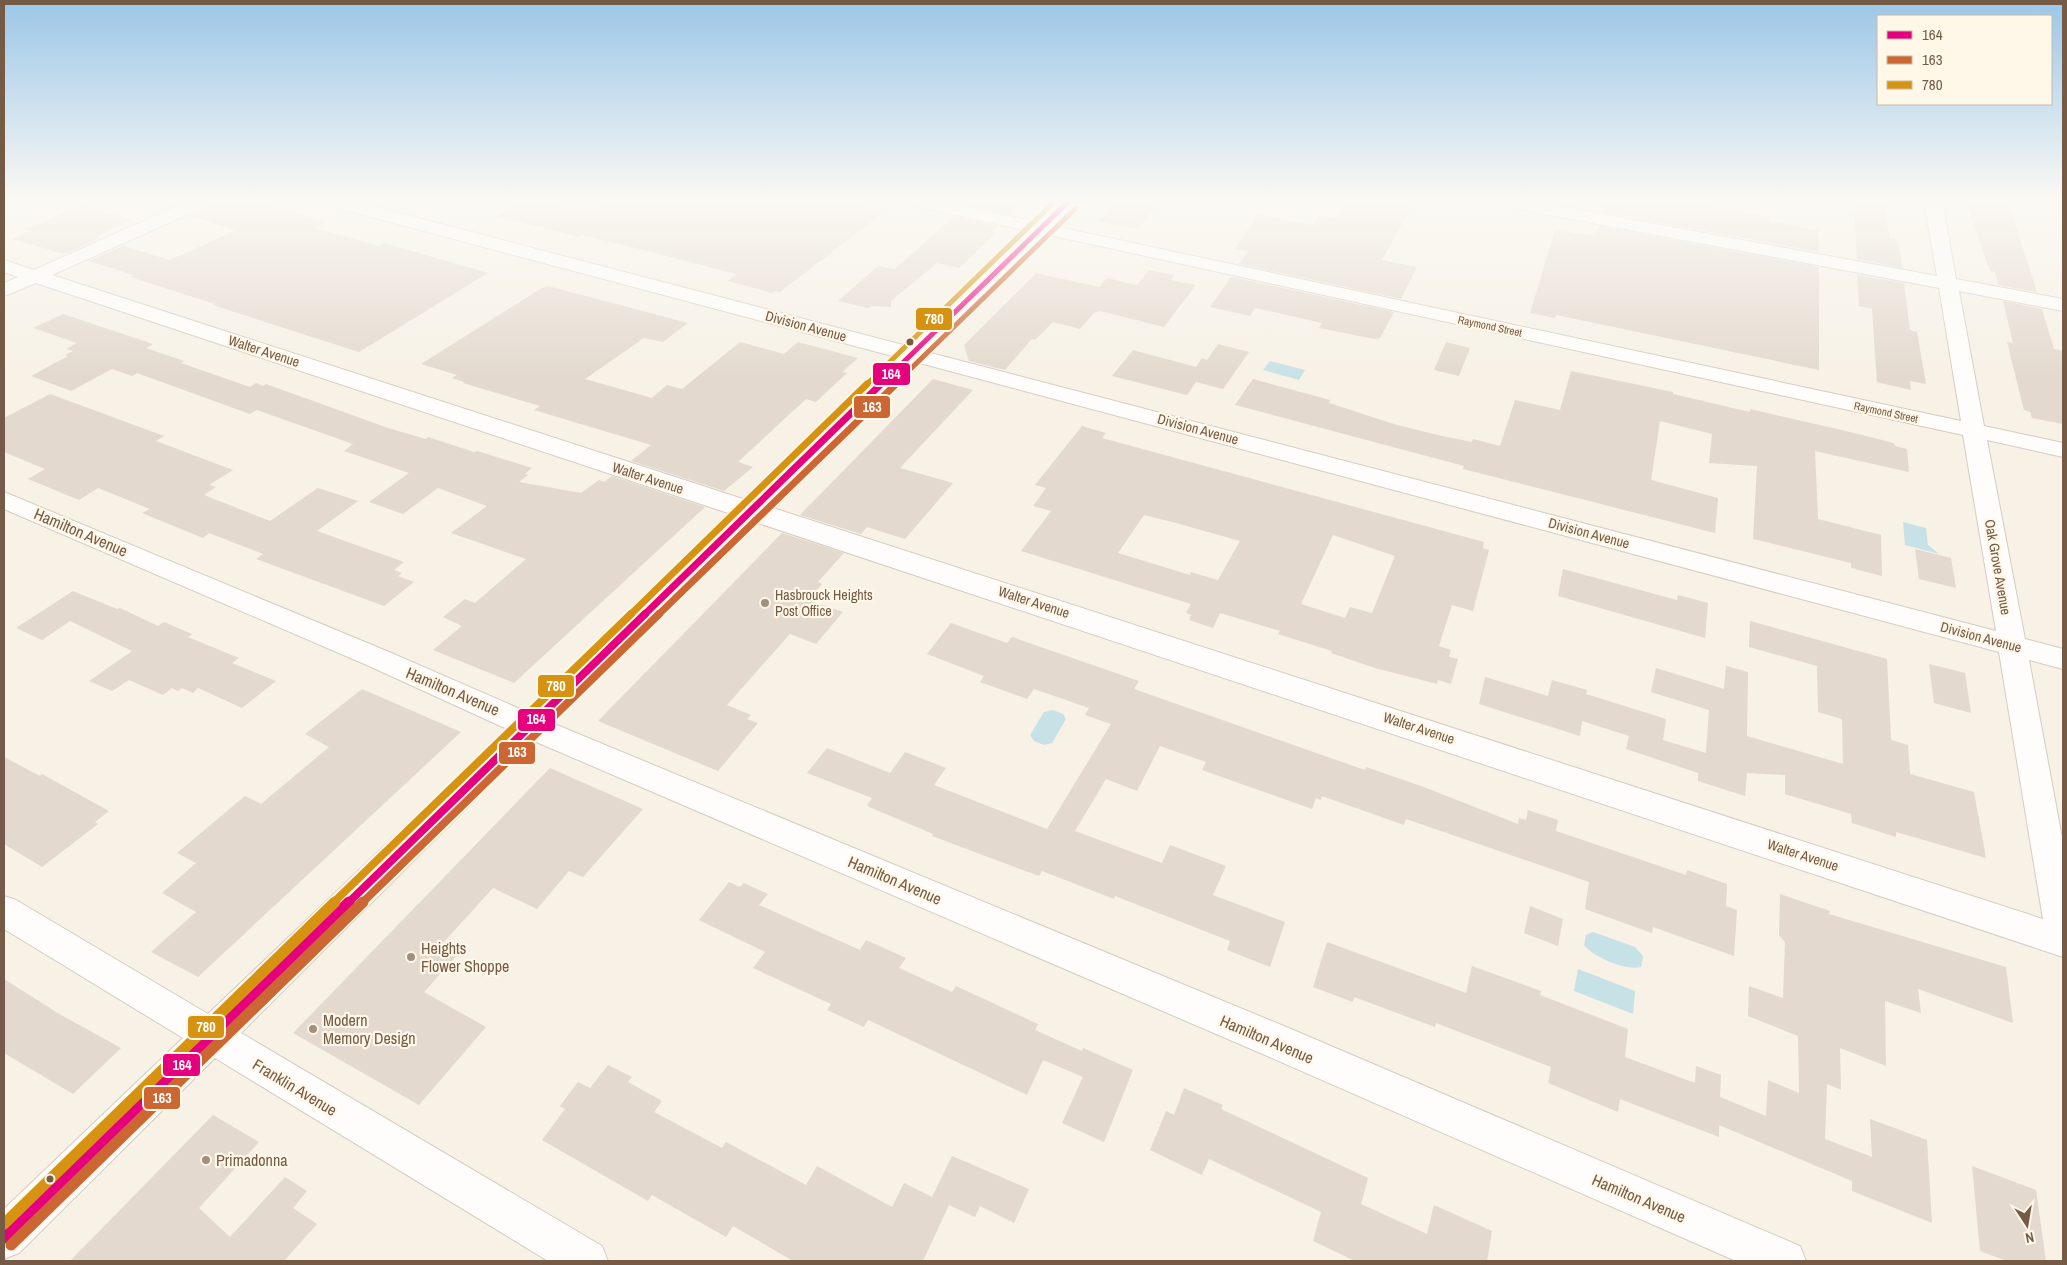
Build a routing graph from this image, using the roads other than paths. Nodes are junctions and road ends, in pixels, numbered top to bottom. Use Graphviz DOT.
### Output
graph roads {
  1 [pos="71,260"];
  2 [pos="554,260"];
  3 [pos="1008,260"];
  4 [pos="1188,260"];
  5 [pos="1820,260"];
  6 [pos="1944,260"];
  7 [pos="4,266"];
  8 [pos="35,276"];
  9 [pos="1949,284"];
  10 [pos="4,290"];
  11 [pos="2063,305"];
  12 [pos="912,355"];
  13 [pos="1975,432"];
  14 [pos="2063,450"];
  15 [pos="4,500"];
  16 [pos="750,510"];
  17 [pos="2012,646"];
  18 [pos="2063,659"];
  19 [pos="532,725"];
  20 [pos="4,910"];
  21 [pos="2063,933"];
  22 [pos="2063,940"];
  23 [pos="210,1036"];
  24 [pos="4,1238"];
  25 [pos="587,1261"];
  26 [pos="1785,1261"];
  1 -- 8 [label="street"];
  2 -- 12 [label="street, Division Avenue"];
  3 -- 12 [label="street"];
  4 -- 13 [label="street, Raymond Street"];
  5 -- 9 [label="street"];
  6 -- 9 [label="street, Oak Grove Avenue"];
  7 -- 8 [label="street, Walter Avenue"];
  8 -- 10 [label="street"];
  8 -- 16 [label="street, Walter Avenue"];
  9 -- 11 [label="street"];
  9 -- 13 [label="street, Oak Grove Avenue"];
  12 -- 16 [label="street"];
  12 -- 17 [label="street, Division Avenue"];
  13 -- 14 [label="street, Raymond Street"];
  13 -- 17 [label="street, Oak Grove Avenue"];
  15 -- 19 [label="street, Hamilton Avenue"];
  16 -- 19 [label="street"];
  16 -- 22 [label="street, Walter Avenue"];
  17 -- 18 [label="street, Division Avenue"];
  17 -- 21 [label="street, Oak Grove Avenue"];
  19 -- 23 [label="street"];
  19 -- 26 [label="street, Hamilton Avenue"];
  20 -- 23 [label="street, Franklin Avenue"];
  23 -- 24 [label="street"];
  23 -- 25 [label="street, Franklin Avenue"];
}
